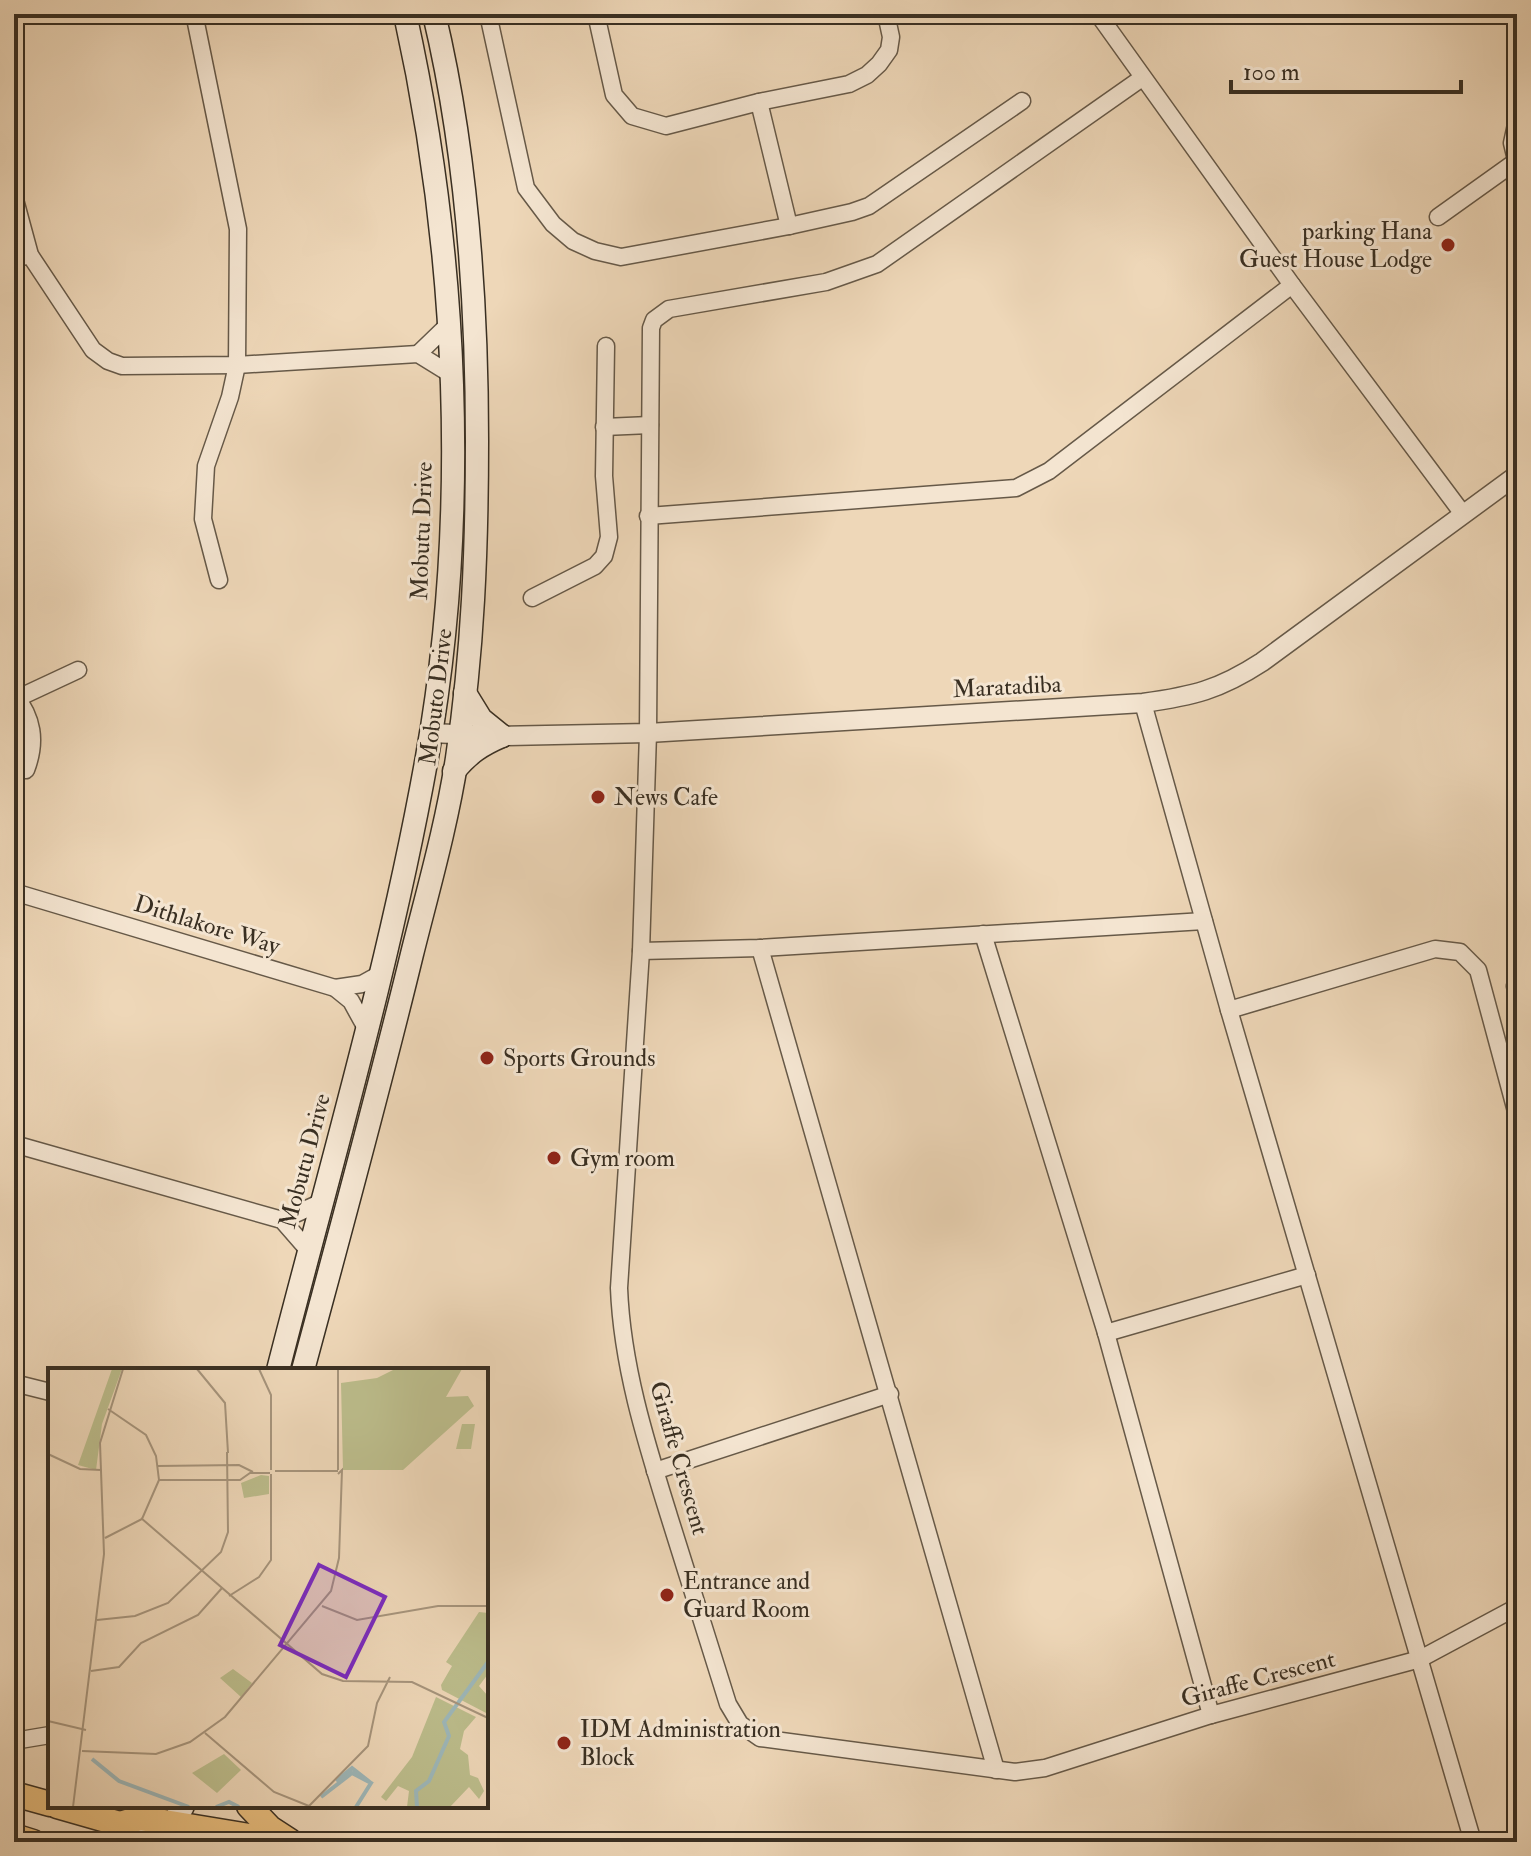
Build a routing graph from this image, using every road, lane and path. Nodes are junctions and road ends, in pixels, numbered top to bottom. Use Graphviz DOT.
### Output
graph roads {
  1 [pos="405,14"];
  2 [pos="434,14"];
  3 [pos="488,14"];
  4 [pos="596,14"];
  5 [pos="886,14"];
  6 [pos="1098,14"];
  7 [pos="195,18"];
  8 [pos="1142,78"];
  9 [pos="1022,101"];
  10 [pos="759,102"];
  11 [pos="1517,120"];
  12 [pos="1516,163"];
  13 [pos="14,196"];
  14 [pos="1438,217"];
  15 [pos="789,226"];
  16 [pos="22,257"];
  17 [pos="1292,285"];
  18 [pos="448,325"];
  19 [pos="606,346"];
  20 [pos="418,354"];
  21 [pos="237,365"];
  22 [pos="452,375"];
  23 [pos="650,425"];
  24 [pos="604,427"];
  25 [pos="1517,475"];
  26 [pos="1463,514"];
  27 [pos="648,516"];
  28 [pos="219,580"];
  29 [pos="532,598"];
  30 [pos="78,670"];
  31 [pos="465,693"];
  32 [pos="16,696"];
  33 [pos="1143,703"];
  34 [pos="430,733"];
  35 [pos="648,733"];
  36 [pos="460,734"];
  37 [pos="502,736"];
  38 [pos="26,770"];
  39 [pos="454,771"];
  40 [pos="14,892"];
  41 [pos="1204,921"];
  42 [pos="983,934"];
  43 [pos="760,948"];
  44 [pos="641,951"];
  45 [pos="380,974"];
  46 [pos="1517,982"];
  47 [pos="335,988"];
  48 [pos="1517,995"];
  49 [pos="1229,1010"];
  50 [pos="367,1030"];
  51 [pos="1514,1095"];
  52 [pos="1517,1115"];
  53 [pos="14,1144"];
  54 [pos="322,1202"];
  55 [pos="282,1220"];
  56 [pos="309,1251"];
  57 [pos="1307,1275"];
  58 [pos="1106,1333"];
  59 [pos="279,1368"];
  60 [pos="304,1368"];
  61 [pos="14,1383"];
  62 [pos="48,1392"];
  63 [pos="890,1394"];
  64 [pos="655,1471"];
  65 [pos="1517,1607"];
  66 [pos="1420,1659"];
  67 [pos="1211,1715"];
  68 [pos="48,1735"];
  69 [pos="14,1741"];
  70 [pos="996,1770"];
  71 [pos="14,1794"];
  72 [pos="48,1803"];
  73 [pos="65,1808"];
  74 [pos="251,1808"];
  75 [pos="143,1812"];
  76 [pos="175,1824"];
  77 [pos="14,1836"];
  78 [pos="33,1842"];
  79 [pos="135,1842"];
  80 [pos="285,1842"];
  81 [pos="292,1842"];
  82 [pos="1473,1842"];
  1 -- 18 [label="main road, Mobutu Drive"];
  2 -- 31 [label="main road, Mobuto Drive"];
  3 -- 15 [label="street"];
  4 -- 10 [label="street"];
  5 -- 10 [label="street"];
  6 -- 8 [label="street"];
  7 -- 21 [label="street"];
  8 -- 17 [label="street"];
  8 -- 23 [label="street, Giraffe Crescent"];
  9 -- 15 [label="street"];
  10 -- 15 [label="street"];
  11 -- 12 [label="street"];
  12 -- 14 [label="street"];
  13 -- 16 [label="street"];
  16 -- 21 [label="street"];
  17 -- 26 [label="street"];
  17 -- 27 [label="street"];
  18 -- 20 [label="street"];
  18 -- 22 [label="main road, Mobutu Drive"];
  19 -- 24 [label="street"];
  20 -- 21 [label="street"];
  20 -- 22 [label="street"];
  21 -- 28 [label="street"];
  22 -- 34 [label="main road, Mobutu Drive"];
  23 -- 24 [label="street"];
  23 -- 27 [label="street, Giraffe Crescent"];
  24 -- 29 [label="street"];
  25 -- 26 [label="street, Maratadiba"];
  26 -- 33 [label="street, Maratadiba"];
  27 -- 35 [label="street, Giraffe Crescent"];
  30 -- 32 [label="street"];
  31 -- 36 [label="main road, Mobuto Drive"];
  31 -- 37 [label="main road"];
  32 -- 38 [label="street"];
  33 -- 35 [label="street, Maratadiba"];
  33 -- 41 [label="street"];
  34 -- 36 [label="street, Maratadiba"];
  34 -- 45 [label="main road, Mobutu Drive"];
  35 -- 37 [label="street, Maratadiba"];
  35 -- 44 [label="street, Giraffe Crescent"];
  36 -- 37 [label="street, Maratadiba"];
  36 -- 39 [label="main road, Mobuto Drive"];
  37 -- 39 [label="main road"];
  39 -- 60 [label="main road, Mobuto Drive"];
  40 -- 47 [label="street, Dithlakore Way"];
  41 -- 42 [label="street"];
  41 -- 49 [label="street"];
  42 -- 43 [label="street"];
  42 -- 58 [label="street"];
  43 -- 44 [label="street"];
  43 -- 63 [label="street"];
  44 -- 64 [label="street, Giraffe Crescent"];
  45 -- 47 [label="street"];
  45 -- 50 [label="main road, Mobutu Drive"];
  46 -- 48 [label="street"];
  47 -- 50 [label="street"];
  49 -- 51 [label="street"];
  49 -- 57 [label="street"];
  50 -- 54 [label="main road, Mobutu Drive"];
  51 -- 52 [label="street"];
  53 -- 55 [label="street"];
  54 -- 55 [label="street"];
  54 -- 56 [label="main road, Mobutu Drive"];
  55 -- 56 [label="street"];
  56 -- 59 [label="main road, Mobutu Drive"];
  57 -- 58 [label="street"];
  57 -- 66 [label="street"];
  58 -- 67 [label="street"];
  61 -- 62 [label="street"];
  63 -- 64 [label="street"];
  63 -- 70 [label="street"];
  64 -- 70 [label="street, Giraffe Crescent"];
  65 -- 66 [label="street, Giraffe Crescent"];
  66 -- 67 [label="street, Giraffe Crescent"];
  66 -- 82 [label="street"];
  67 -- 70 [label="street, Giraffe Crescent"];
  68 -- 69 [label="street"];
  71 -- 72 [label="main road"];
  73 -- 75 [label="main road"];
  74 -- 81 [label="main road"];
  75 -- 76 [label="main road"];
  75 -- 79 [label="main road"];
  76 -- 80 [label="main road"];
  77 -- 78 [label="main road"];
}
